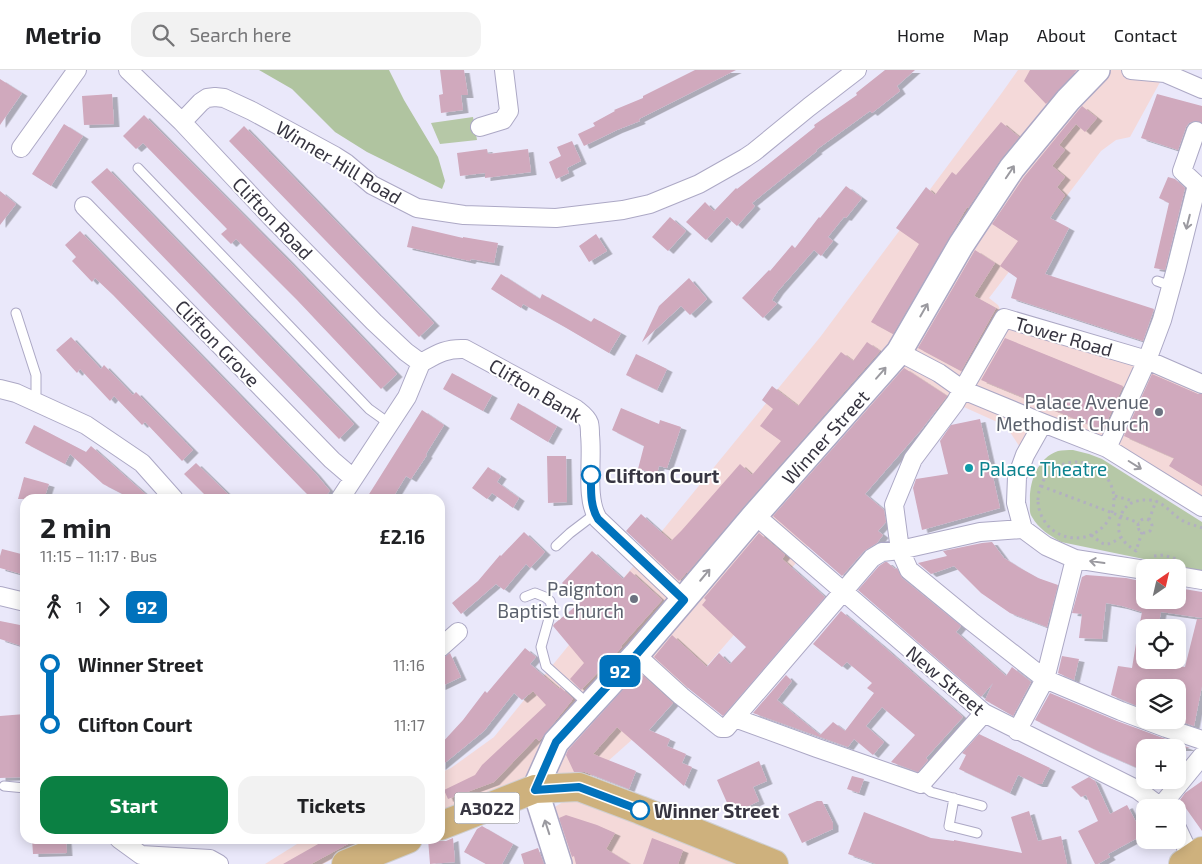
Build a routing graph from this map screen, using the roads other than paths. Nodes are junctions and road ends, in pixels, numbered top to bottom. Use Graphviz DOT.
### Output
graph roads {
  1 [pos="77,70"];
  2 [pos="128,70"];
  3 [pos="504,70"];
  4 [pos="857,70"];
  5 [pos="1097,70"];
  6 [pos="1131,70"];
  7 [pos="1165,71"];
  8 [pos="1202,89"];
  9 [pos="182,122"];
  10 [pos="480,127"];
  11 [pos="1196,131"];
  12 [pos="20,148"];
  13 [pos="138,168"];
  14 [pos="84,206"];
  15 [pos="16,313"];
  16 [pos="899,352"];
  17 [pos="1147,360"];
  18 [pos="421,362"];
  19 [pos="1202,384"];
  20 [pos="0,389"];
  21 [pos="963,390"];
  22 [pos="33,401"];
  23 [pos="1043,423"];
  24 [pos="390,424"];
  25 [pos="1107,448"];
  26 [pos="353,478"];
  27 [pos="170,494"];
  28 [pos="343,494"];
  29 [pos="1202,507"];
  30 [pos="595,514"];
  31 [pos="755,515"];
  32 [pos="1023,529"];
  33 [pos="556,546"];
  34 [pos="900,550"];
  35 [pos="1075,559"];
  36 [pos="1136,560"];
  37 [pos="1186,572"];
  38 [pos="1202,580"];
  39 [pos="842,591"];
  40 [pos="0,596"];
  41 [pos="525,597"];
  42 [pos="684,600"];
  43 [pos="20,601"];
  44 [pos="458,632"];
  45 [pos="445,644"];
  46 [pos="636,655"];
  47 [pos="1044,679"];
  48 [pos="589,705"];
  49 [pos="984,713"];
  50 [pos="735,718"];
  51 [pos="1017,731"];
  52 [pos="1202,740"];
  53 [pos="1202,756"];
  54 [pos="921,784"];
  55 [pos="4,786"];
  56 [pos="20,788"];
  57 [pos="535,790"];
  58 [pos="954,798"];
  59 [pos="1151,799"];
  60 [pos="1168,799"];
  61 [pos="982,806"];
  62 [pos="445,824"];
  63 [pos="977,833"];
  64 [pos="126,844"];
  65 [pos="396,844"];
  66 [pos="1186,846"];
  67 [pos="1192,858"];
  68 [pos="219,864"];
  69 [pos="346,864"];
  70 [pos="559,864"];
  71 [pos="774,864"];
  1 -- 12 [label="street"];
  2 -- 9 [label="street, Clifton Road"];
  3 -- 10 [label="street"];
  4 -- 9 [label="street, Winner Hill Road"];
  16 -- 5 [label="street, Winner Street, one-way"];
  6 -- 7 [label="street"];
  7 -- 8 [label="street"];
  9 -- 18 [label="street, Clifton Road"];
  11 -- 17 [label="street, one-way"];
  13 -- 24 [label="lane"];
  14 -- 26 [label="street, Clifton Grove"];
  15 -- 22 [label="lane"];
  16 -- 21 [label="street"];
  31 -- 16 [label="street, Winner Street, one-way"];
  17 -- 19 [label="street, Tower Road"];
  17 -- 21 [label="street, Tower Road"];
  17 -- 25 [label="street"];
  18 -- 24 [label="street"];
  18 -- 30 [label="street, Clifton Bank"];
  20 -- 22 [label="street"];
  21 -- 23 [label="street"];
  21 -- 34 [label="street"];
  22 -- 27 [label="street"];
  23 -- 25 [label="street"];
  23 -- 32 [label="street"];
  24 -- 26 [label="street"];
  25 -- 29 [label="street, one-way"];
  26 -- 28 [label="street"];
  30 -- 33 [label="lane"];
  30 -- 42 [label="street"];
  31 -- 39 [label="street, New Street"];
  42 -- 31 [label="street, Winner Street, one-way"];
  32 -- 34 [label="street"];
  32 -- 35 [label="street"];
  34 -- 39 [label="street"];
  34 -- 47 [label="street"];
  36 -- 35 [label="street, one-way"];
  35 -- 47 [label="street"];
  37 -- 38 [label="street"];
  39 -- 49 [label="street, New Street"];
  39 -- 50 [label="street"];
  40 -- 43 [label="street"];
  41 -- 48 [label="lane"];
  42 -- 46 [label="street, Winner Street"];
  44 -- 45 [label="street"];
  46 -- 48 [label="street, Winner Street"];
  46 -- 50 [label="street"];
  47 -- 51 [label="street"];
  47 -- 52 [label="street"];
  48 -- 57 [label="street, Winner Street"];
  49 -- 51 [label="street, New Street"];
  49 -- 54 [label="street"];
  50 -- 54 [label="street"];
  51 -- 59 [label="street, New Street"];
  53 -- 60 [label="street"];
  54 -- 58 [label="lane"];
  55 -- 56 [label="lane"];
  57 -- 62 [label="main road, A3022"];
  70 -- 57 [label="street, one-way"];
  57 -- 71 [label="main road, A3022"];
  58 -- 61 [label="lane"];
  58 -- 63 [label="lane"];
  64 -- 68 [label="street"];
  65 -- 69 [label="main road"];
  66 -- 67 [label="street"];
}
